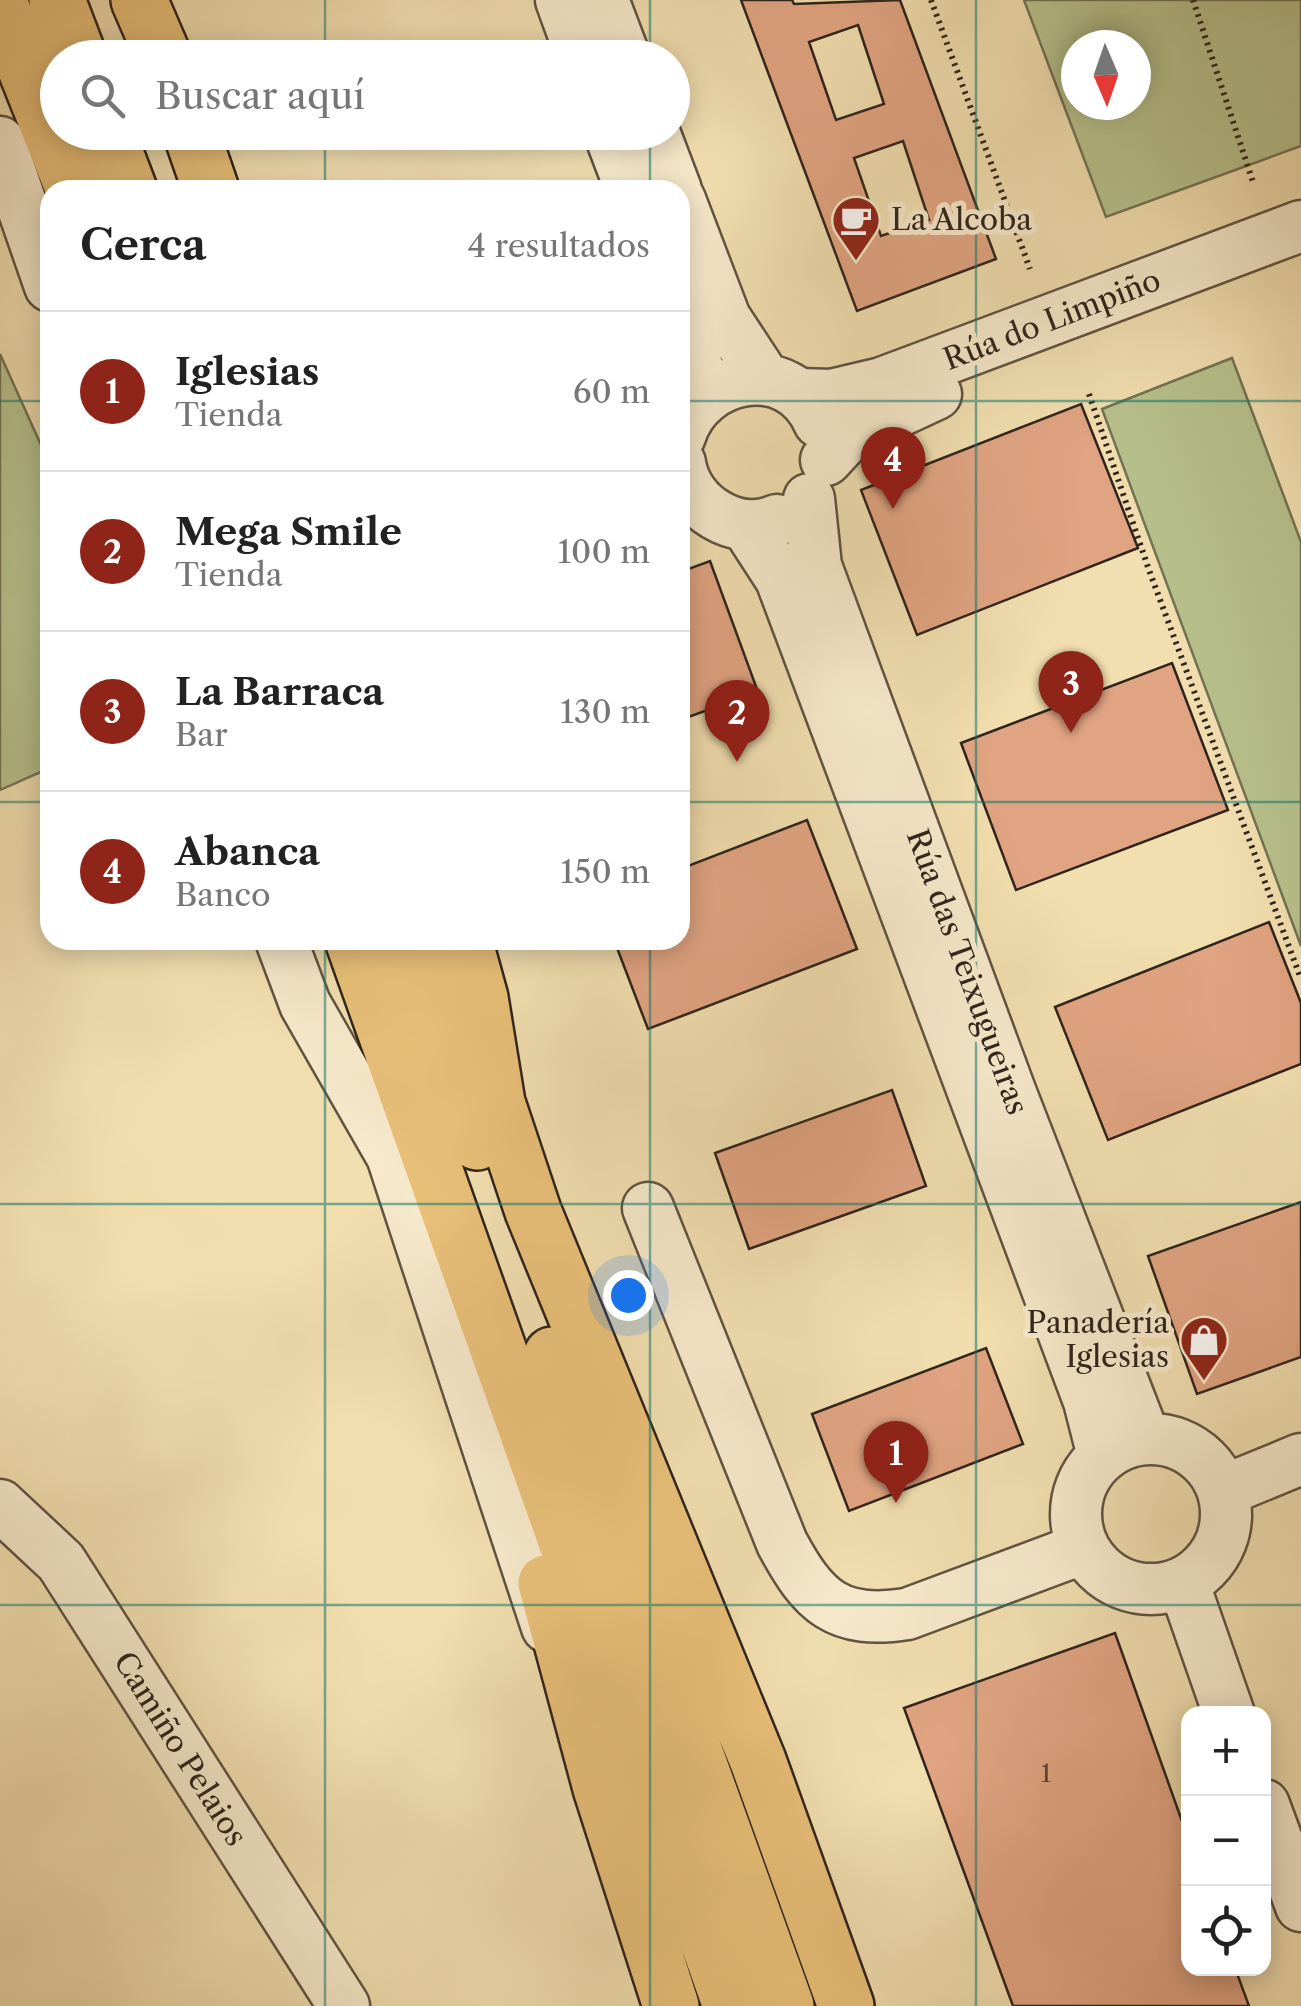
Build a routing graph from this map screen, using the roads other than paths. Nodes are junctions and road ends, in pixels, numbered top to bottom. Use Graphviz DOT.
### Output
graph roads {
  1 [pos="30,0"];
  2 [pos="57,0"];
  3 [pos="90,0"];
  4 [pos="140,0"];
  5 [pos="561,0"];
  6 [pos="603,0"];
  7 [pos="0,4"];
  8 [pos="45,40"];
  9 [pos="72,40"];
  10 [pos="104,40"];
  11 [pos="157,40"];
  12 [pos="575,40"];
  13 [pos="619,40"];
  14 [pos="40,105"];
  15 [pos="0,142"];
  16 [pos="58,150"];
  17 [pos="85,150"];
  18 [pos="114,150"];
  19 [pos="145,150"];
  20 [pos="197,150"];
  21 [pos="616,150"];
  22 [pos="661,150"];
  23 [pos="70,180"];
  24 [pos="95,180"];
  25 [pos="125,180"];
  26 [pos="155,180"];
  27 [pos="207,180"];
  28 [pos="627,180"];
  29 [pos="672,180"];
  30 [pos="690,226"];
  31 [pos="1301,226"];
  32 [pos="1301,256"];
  33 [pos="40,257"];
  34 [pos="690,344"];
  35 [pos="782,387"];
  36 [pos="690,408"];
  37 [pos="690,418"];
  38 [pos="817,480"];
  39 [pos="690,489"];
  40 [pos="711,512"];
  41 [pos="285,950"];
  42 [pos="357,950"];
  43 [pos="411,950"];
  44 [pos="467,950"];
  45 [pos="648,1208"];
  46 [pos="491,1331"];
  47 [pos="550,1347"];
  48 [pos="1124,1448"];
  49 [pos="1301,1459"];
  50 [pos="641,1478"];
  51 [pos="1223,1491"];
  52 [pos="0,1505"];
  53 [pos="1084,1548"];
  54 [pos="1183,1582"];
  55 [pos="1227,1706"];
  56 [pos="600,1788"];
  57 [pos="1271,1824"];
  58 [pos="1301,1906"];
  59 [pos="344,2006"];
  60 [pos="671,2006"];
  61 [pos="731,2006"];
  62 [pos="786,2006"];
  63 [pos="846,2006"];
  1 -- 8 [label="highway"];
  2 -- 9 [label="highway"];
  3 -- 10 [label="highway"];
  4 -- 11 [label="highway"];
  5 -- 12 [label="street"];
  6 -- 13 [label="street"];
  7 -- 14 [label="highway"];
  15 -- 33 [label="street"];
  16 -- 23 [label="highway"];
  17 -- 24 [label="highway"];
  18 -- 25 [label="highway"];
  19 -- 26 [label="highway"];
  20 -- 27 [label="highway"];
  21 -- 28 [label="street"];
  22 -- 29 [label="street"];
  30 -- 35 [label="street, Rúa das Teixugueiras"];
  31 -- 35 [label="street, Rúa do Limpiño"];
  32 -- 38 [label="street, Rúa do Limpiño"];
  34 -- 36 [label="street"];
  35 -- 37 [label="street"];
  35 -- 38 [label="street, Rúa das Teixugueiras"];
  38 -- 40 [label="street"];
  38 -- 48 [label="street, Rúa das Teixugueiras"];
  39 -- 40 [label="street, Rúa das Teixugueiras"];
  40 -- 48 [label="street, Rúa das Teixugueiras"];
  41 -- 56 [label="street"];
  42 -- 46 [label="highway"];
  43 -- 47 [label="highway"];
  44 -- 50 [label="highway"];
  45 -- 53 [label="street"];
  46 -- 56 [label="highway"];
  46 -- 61 [label="highway"];
  47 -- 50 [label="highway"];
  47 -- 62 [label="highway"];
  48 -- 51 [label="street"];
  48 -- 53 [label="street"];
  49 -- 51 [label="street"];
  50 -- 63 [label="highway"];
  51 -- 54 [label="street"];
  52 -- 59 [label="street, Camiño Pelaios"];
  53 -- 54 [label="street"];
  54 -- 55 [label="street"];
  56 -- 60 [label="highway"];
  57 -- 58 [label="street"];
}
